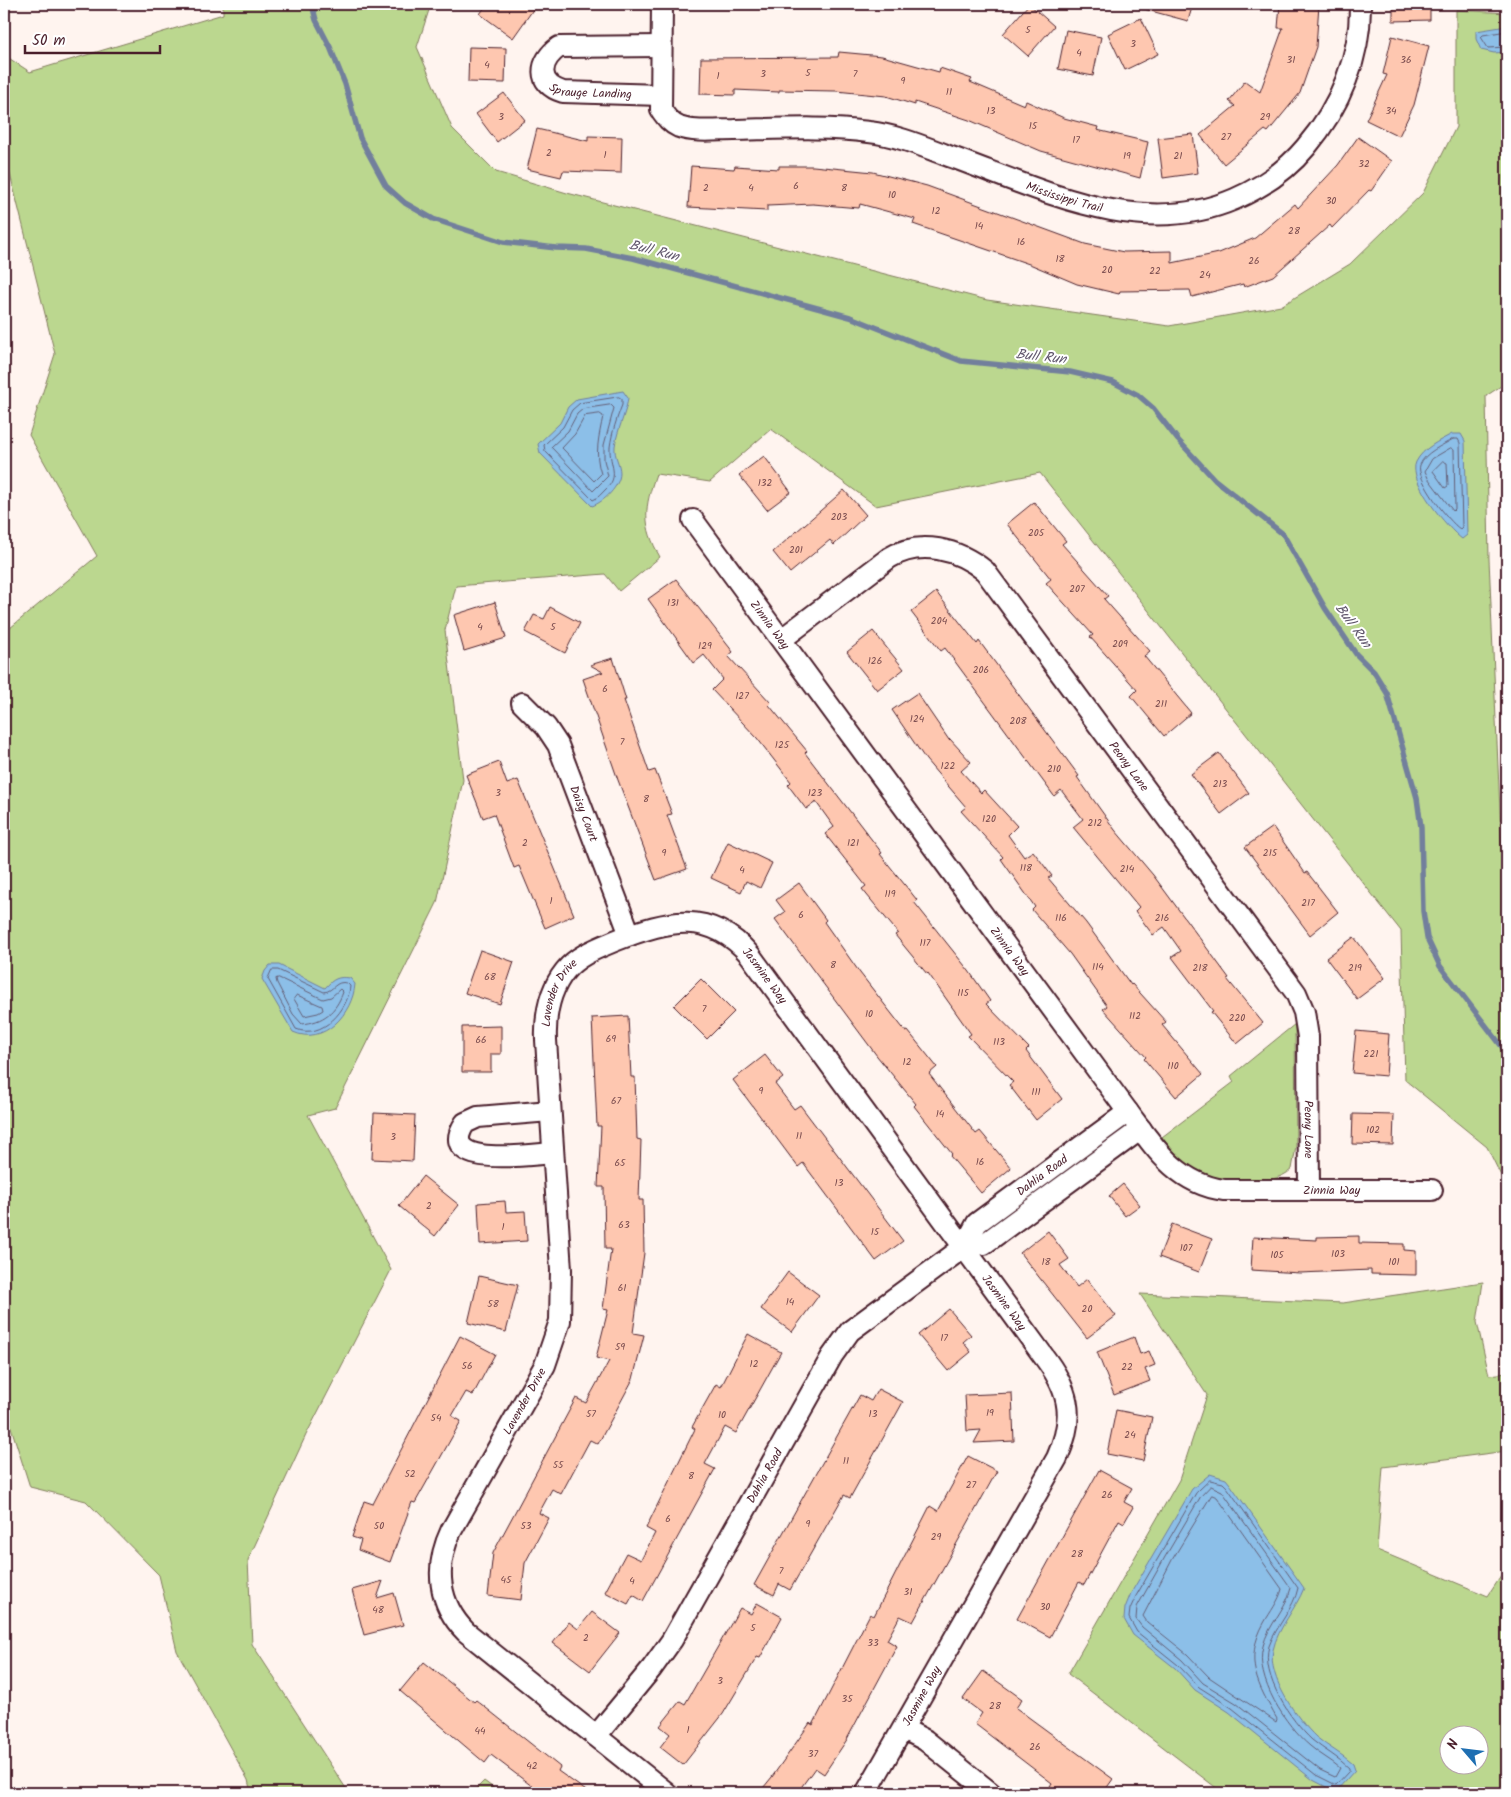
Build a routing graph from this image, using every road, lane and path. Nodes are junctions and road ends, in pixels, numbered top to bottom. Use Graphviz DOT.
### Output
graph roads {
  1 [pos="662,4"];
  2 [pos="1360,4"];
  3 [pos="661,46"];
  4 [pos="662,102"];
  5 [pos="694,520"];
  6 [pos="782,638"];
  7 [pos="522,703"];
  8 [pos="630,935"];
  9 [pos="550,1111"];
  10 [pos="1128,1112"];
  11 [pos="1140,1129"];
  12 [pos="553,1153"];
  13 [pos="1309,1190"];
  14 [pos="1432,1190"];
  15 [pos="964,1247"];
  16 [pos="904,1729"];
  17 [pos="596,1736"];
  18 [pos="667,1793"];
  19 [pos="866,1793"];
  20 [pos="991,1793"];
  1 -- 3 [label="street"];
  2 -- 4 [label="street, Mississippi Trail"];
  3 -- 4 [label="street"];
  3 -- 4 [label="street, Sprauge Landing"];
  5 -- 6 [label="street, Zinnia Way"];
  6 -- 10 [label="street, Zinnia Way"];
  6 -- 13 [label="street, Peony Lane"];
  7 -- 8 [label="street, Daisy Court"];
  8 -- 9 [label="street, Lavender Drive"];
  8 -- 15 [label="street, Jasmine Way"];
  9 -- 12 [label="street, Lavender Drive"];
  9 -- 12 [label="street"];
  10 -- 11 [label="street, Zinnia Way"];
  10 -- 15 [label="street, Dahlia Road"];
  11 -- 13 [label="street, Zinnia Way"];
  11 -- 15 [label="street, Dahlia Road"];
  12 -- 17 [label="street, Lavender Drive"];
  13 -- 14 [label="street, Zinnia Way"];
  15 -- 16 [label="street, Jasmine Way"];
  15 -- 17 [label="street, Dahlia Road"];
  16 -- 19 [label="street, Jasmine Way"];
  16 -- 20 [label="street"];
  17 -- 18 [label="street, Lavender Drive"];
}
